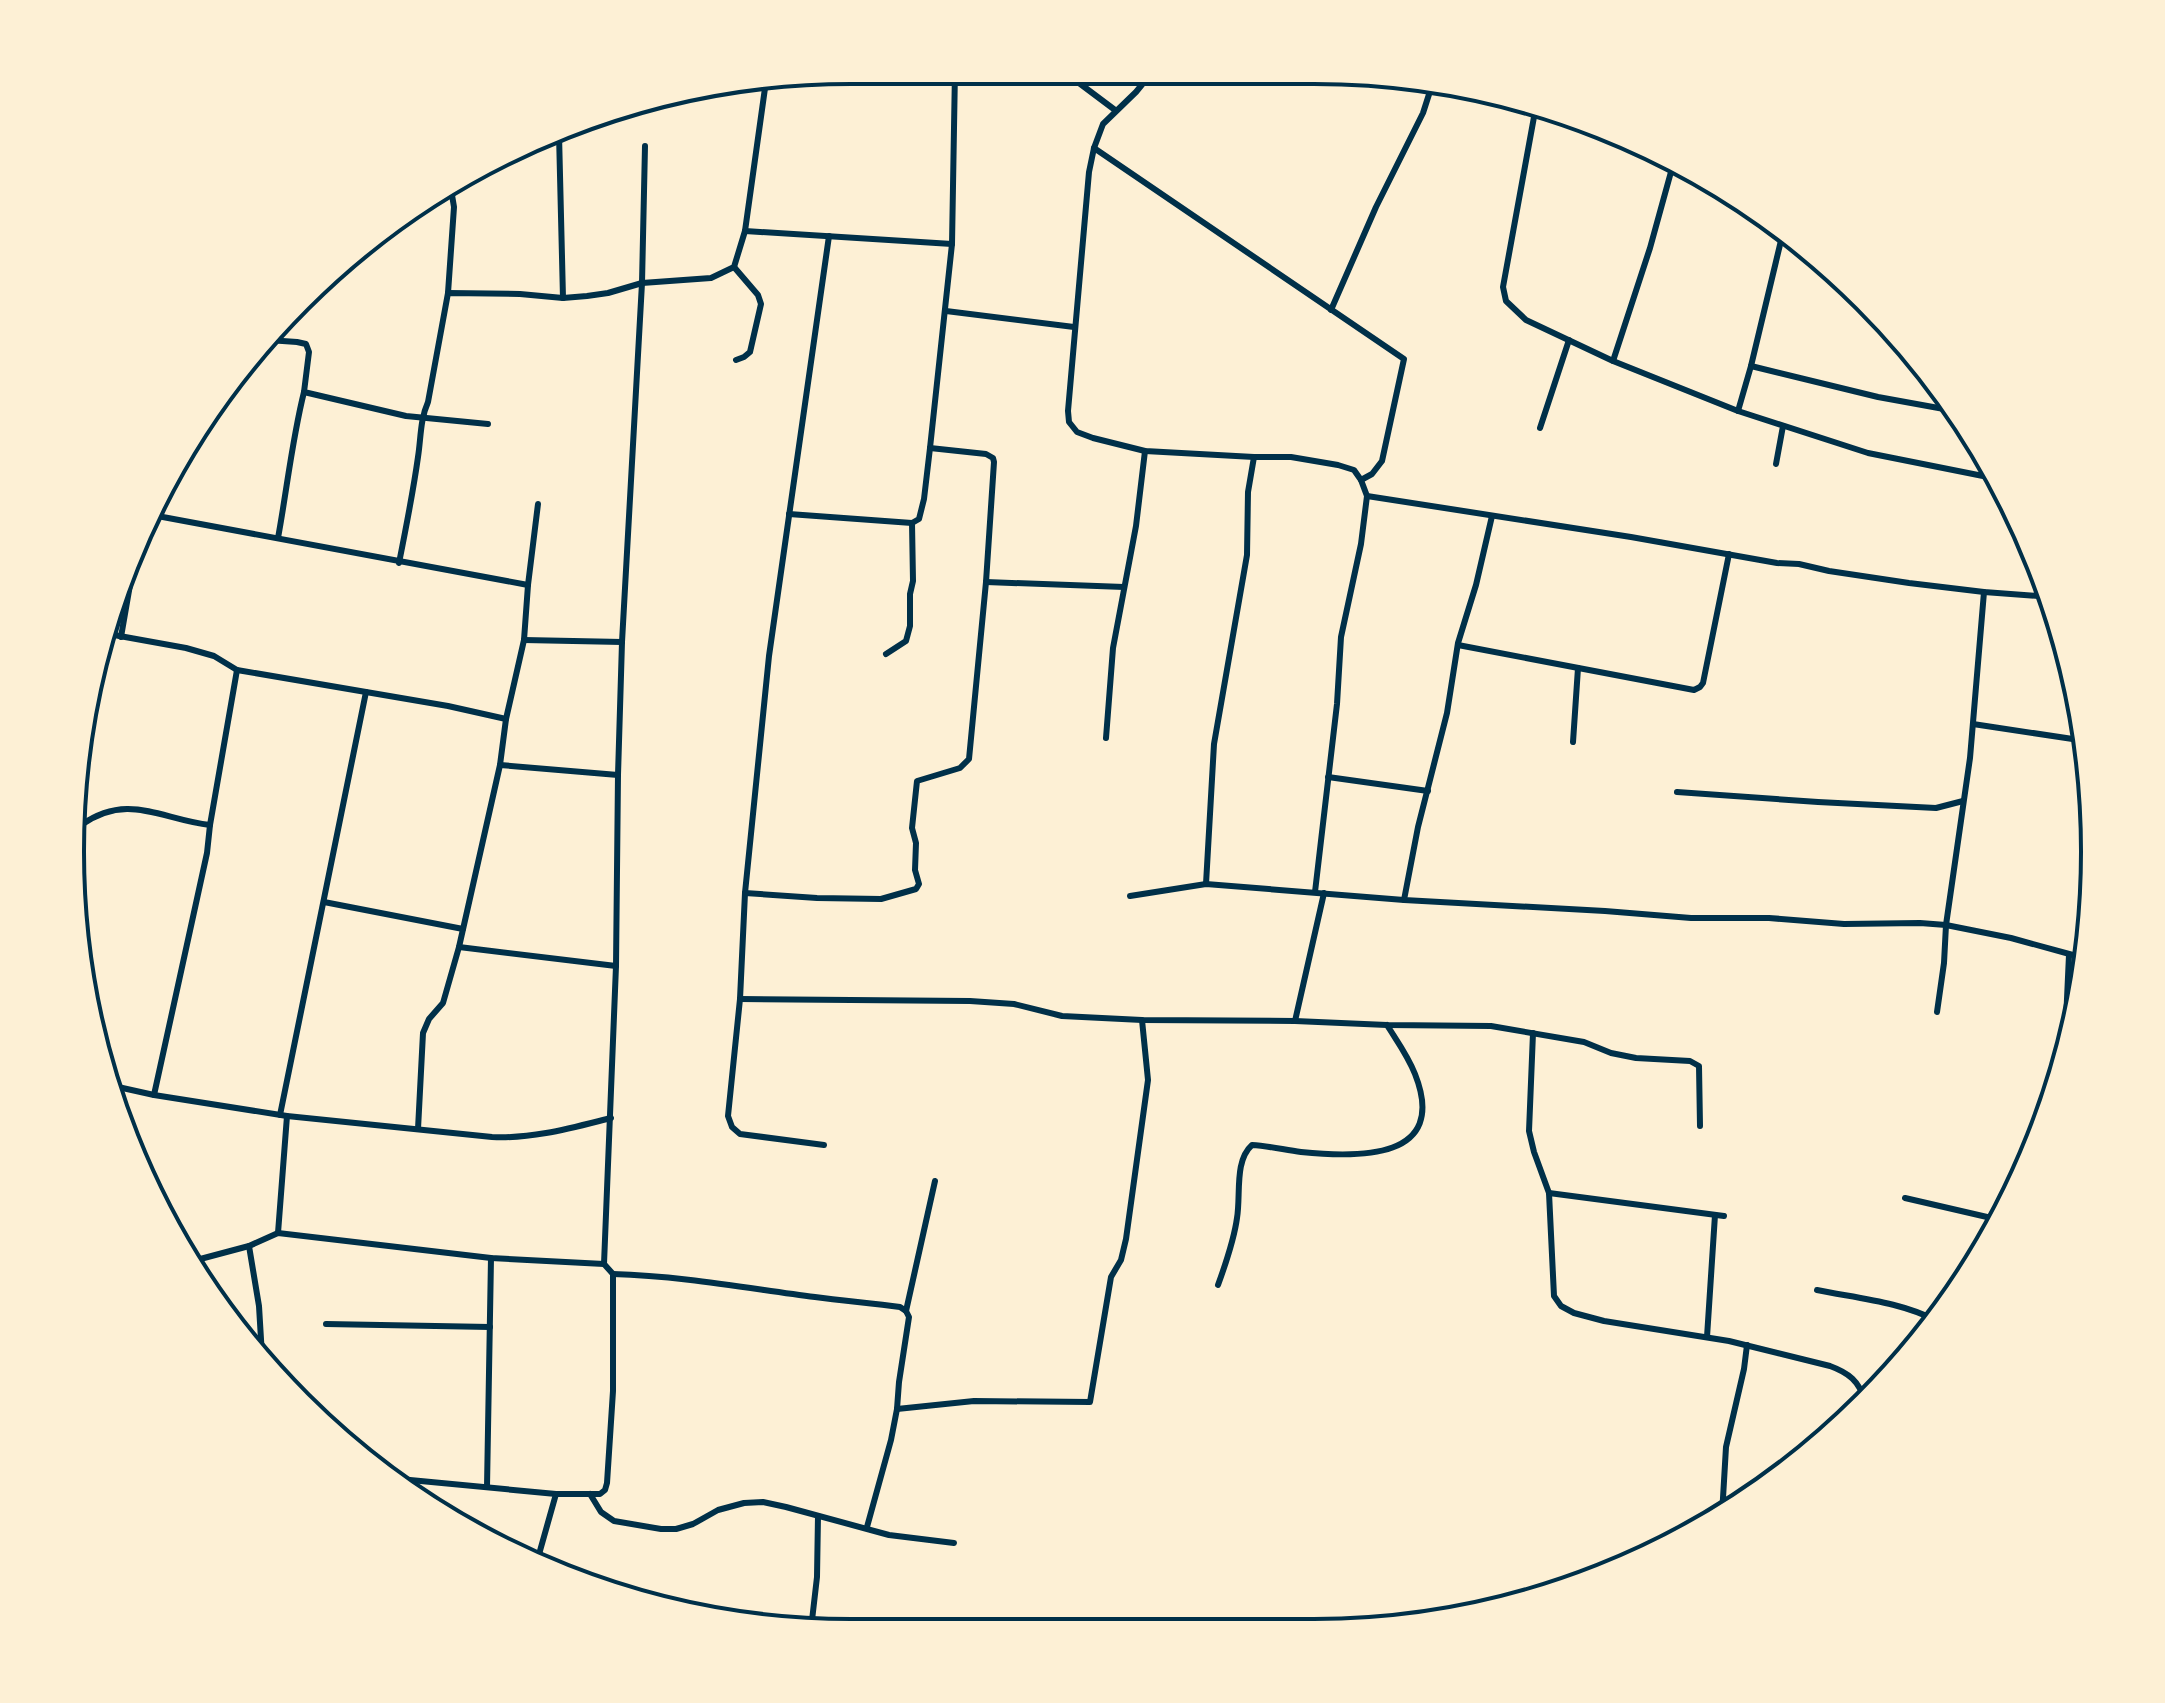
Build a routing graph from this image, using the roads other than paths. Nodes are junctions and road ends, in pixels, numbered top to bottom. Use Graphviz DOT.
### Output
graph roads {
  1 [pos="955,84"];
  2 [pos="1080,84"];
  3 [pos="1142,84"];
  4 [pos="765,90"];
  5 [pos="1429,93"];
  6 [pos="1115,110"];
  7 [pos="1534,117"];
  8 [pos="559,142"];
  9 [pos="645,146"];
  10 [pos="1094,148"];
  11 [pos="1671,173"];
  12 [pos="451,197"];
  13 [pos="745,231"];
  14 [pos="829,236"];
  15 [pos="1781,243"];
  16 [pos="952,244"];
  17 [pos="734,267"];
  18 [pos="642,283"];
  19 [pos="448,293"];
  20 [pos="563,298"];
  21 [pos="1331,310"];
  22 [pos="946,311"];
  23 [pos="1074,327"];
  24 [pos="1569,340"];
  25 [pos="278,341"];
  26 [pos="736,360"];
  27 [pos="1613,361"];
  28 [pos="1751,366"];
  29 [pos="304,392"];
  30 [pos="1940,408"];
  31 [pos="1738,411"];
  32 [pos="422,417"];
  33 [pos="488,424"];
  34 [pos="1783,426"];
  35 [pos="1540,428"];
  36 [pos="930,448"];
  37 [pos="1145,451"];
  38 [pos="1254,457"];
  39 [pos="1776,464"];
  40 [pos="1982,476"];
  41 [pos="1361,480"];
  42 [pos="1367,496"];
  43 [pos="538,504"];
  44 [pos="789,514"];
  45 [pos="1492,516"];
  46 [pos="161,517"];
  47 [pos="912,523"];
  48 [pos="278,538"];
  49 [pos="1729,554"];
  50 [pos="399,563"];
  51 [pos="986,582"];
  52 [pos="528,585"];
  53 [pos="1124,587"];
  54 [pos="1984,592"];
  55 [pos="2037,596"];
  56 [pos="128,597"];
  57 [pos="115,636"];
  58 [pos="121,637"];
  59 [pos="524,640"];
  60 [pos="622,642"];
  61 [pos="1458,645"];
  62 [pos="886,654"];
  63 [pos="1578,668"];
  64 [pos="237,670"];
  65 [pos="366,692"];
  66 [pos="506,719"];
  67 [pos="1973,724"];
  68 [pos="1106,738"];
  69 [pos="2072,739"];
  70 [pos="1573,742"];
  71 [pos="500,765"];
  72 [pos="618,775"];
  73 [pos="1328,777"];
  74 [pos="1428,791"];
  75 [pos="1677,792"];
  76 [pos="1963,801"];
  77 [pos="85,822"];
  78 [pos="210,825"];
  79 [pos="1206,884"];
  80 [pos="1320,892"];
  81 [pos="745,893"];
  82 [pos="1130,896"];
  83 [pos="1404,900"];
  84 [pos="324,902"];
  85 [pos="1946,925"];
  86 [pos="463,929"];
  87 [pos="459,947"];
  88 [pos="2069,955"];
  89 [pos="2073,956"];
  90 [pos="616,966"];
  91 [pos="2067,993"];
  92 [pos="740,999"];
  93 [pos="1937,1012"];
  94 [pos="1142,1020"];
  95 [pos="1295,1021"];
  96 [pos="1387,1025"];
  97 [pos="1533,1033"];
  98 [pos="122,1088"];
  99 [pos="154,1095"];
  100 [pos="284,1116"];
  101 [pos="611,1118"];
  102 [pos="1700,1126"];
  103 [pos="418,1129"];
  104 [pos="824,1145"];
  105 [pos="935,1181"];
  106 [pos="1549,1193"];
  107 [pos="1905,1198"];
  108 [pos="1715,1215"];
  109 [pos="1724,1216"];
  110 [pos="1988,1217"];
  111 [pos="278,1233"];
  112 [pos="249,1246"];
  113 [pos="491,1258"];
  114 [pos="201,1259"];
  115 [pos="604,1264"];
  116 [pos="613,1274"];
  117 [pos="1218,1285"];
  118 [pos="1817,1290"];
  119 [pos="906,1311"];
  120 [pos="1925,1315"];
  121 [pos="326,1324"];
  122 [pos="490,1327"];
  123 [pos="1707,1337"];
  124 [pos="261,1342"];
  125 [pos="1747,1345"];
  126 [pos="1861,1389"];
  127 [pos="897,1409"];
  128 [pos="411,1480"];
  129 [pos="487,1487"];
  130 [pos="556,1494"];
  131 [pos="590,1494"];
  132 [pos="1723,1500"];
  133 [pos="818,1516"];
  134 [pos="867,1527"];
  135 [pos="954,1543"];
  136 [pos="540,1553"];
  137 [pos="812,1617"];
  1 -- 16 [label="street"];
  2 -- 6 [label="street"];
  3 -- 6 [label="street"];
  4 -- 13 [label="street"];
  5 -- 21 [label="street"];
  6 -- 10 [label="street"];
  7 -- 24 [label="street"];
  8 -- 20 [label="street"];
  9 -- 18 [label="street"];
  10 -- 21 [label="street"];
  10 -- 23 [label="street"];
  11 -- 27 [label="street"];
  12 -- 19 [label="street"];
  13 -- 14 [label="street"];
  13 -- 17 [label="street"];
  14 -- 16 [label="street"];
  14 -- 44 [label="street"];
  15 -- 28 [label="street"];
  16 -- 22 [label="street"];
  17 -- 18 [label="street"];
  17 -- 26 [label="street"];
  18 -- 20 [label="street"];
  18 -- 60 [label="street"];
  19 -- 20 [label="street"];
  19 -- 32 [label="street"];
  21 -- 41 [label="street"];
  22 -- 23 [label="street"];
  22 -- 36 [label="street"];
  23 -- 37 [label="street"];
  24 -- 27 [label="street"];
  24 -- 35 [label="street"];
  25 -- 29 [label="street"];
  27 -- 31 [label="street"];
  28 -- 30 [label="street"];
  28 -- 31 [label="street"];
  29 -- 32 [label="street"];
  29 -- 48 [label="street"];
  31 -- 34 [label="street"];
  32 -- 33 [label="street"];
  32 -- 50 [label="street"];
  34 -- 39 [label="street"];
  34 -- 40 [label="street"];
  36 -- 47 [label="street"];
  36 -- 51 [label="street"];
  37 -- 38 [label="street"];
  37 -- 53 [label="street"];
  38 -- 41 [label="street"];
  38 -- 79 [label="street"];
  41 -- 42 [label="street"];
  42 -- 45 [label="street"];
  42 -- 73 [label="street"];
  43 -- 52 [label="street"];
  44 -- 47 [label="street"];
  44 -- 81 [label="street"];
  45 -- 49 [label="street"];
  45 -- 61 [label="street"];
  46 -- 48 [label="street"];
  47 -- 62 [label="street"];
  48 -- 50 [label="street"];
  49 -- 54 [label="street"];
  49 -- 63 [label="street"];
  50 -- 52 [label="street"];
  51 -- 53 [label="street"];
  51 -- 81 [label="street"];
  52 -- 59 [label="street"];
  53 -- 68 [label="street"];
  54 -- 55 [label="street"];
  54 -- 67 [label="street"];
  56 -- 58 [label="street"];
  57 -- 58 [label="street"];
  58 -- 64 [label="street"];
  59 -- 60 [label="street"];
  59 -- 66 [label="street"];
  60 -- 72 [label="street"];
  61 -- 63 [label="street"];
  61 -- 74 [label="street"];
  63 -- 70 [label="street"];
  64 -- 65 [label="street"];
  64 -- 78 [label="street"];
  65 -- 66 [label="street"];
  65 -- 84 [label="street"];
  66 -- 71 [label="street"];
  67 -- 69 [label="street"];
  67 -- 76 [label="street"];
  71 -- 72 [label="street"];
  71 -- 86 [label="street"];
  72 -- 90 [label="street"];
  73 -- 74 [label="street"];
  73 -- 80 [label="street"];
  74 -- 83 [label="street"];
  75 -- 76 [label="street"];
  76 -- 85 [label="street"];
  77 -- 78 [label="street"];
  78 -- 99 [label="street"];
  79 -- 80 [label="street"];
  79 -- 82 [label="street"];
  80 -- 83 [label="street"];
  80 -- 95 [label="street"];
  81 -- 92 [label="street"];
  83 -- 85 [label="street"];
  84 -- 86 [label="street"];
  84 -- 100 [label="street"];
  85 -- 88 [label="street"];
  85 -- 93 [label="street"];
  86 -- 87 [label="street"];
  87 -- 90 [label="street"];
  87 -- 103 [label="street"];
  88 -- 89 [label="street"];
  88 -- 91 [label="street"];
  90 -- 101 [label="street"];
  92 -- 94 [label="street"];
  92 -- 104 [label="street"];
  94 -- 95 [label="street"];
  94 -- 127 [label="street"];
  95 -- 96 [label="street"];
  96 -- 97 [label="street"];
  96 -- 117 [label="street"];
  97 -- 102 [label="street"];
  97 -- 106 [label="street"];
  98 -- 99 [label="street"];
  99 -- 100 [label="street"];
  100 -- 103 [label="street"];
  100 -- 111 [label="street"];
  101 -- 103 [label="street"];
  101 -- 115 [label="street"];
  105 -- 119 [label="street"];
  106 -- 108 [label="street"];
  106 -- 123 [label="street"];
  107 -- 110 [label="street"];
  108 -- 109 [label="street"];
  108 -- 123 [label="street"];
  111 -- 112 [label="street"];
  111 -- 113 [label="street"];
  112 -- 114 [label="street"];
  112 -- 124 [label="street"];
  113 -- 115 [label="street"];
  113 -- 122 [label="street"];
  115 -- 116 [label="street"];
  116 -- 119 [label="street"];
  116 -- 131 [label="street"];
  118 -- 120 [label="street"];
  119 -- 127 [label="street"];
  121 -- 122 [label="street"];
  122 -- 129 [label="street"];
  123 -- 125 [label="street"];
  125 -- 126 [label="street"];
  125 -- 132 [label="street"];
  127 -- 134 [label="street"];
  128 -- 129 [label="street"];
  129 -- 130 [label="street"];
  130 -- 131 [label="street"];
  130 -- 136 [label="street"];
  131 -- 133 [label="street"];
  133 -- 134 [label="street"];
  133 -- 137 [label="street"];
  134 -- 135 [label="street"];
}
